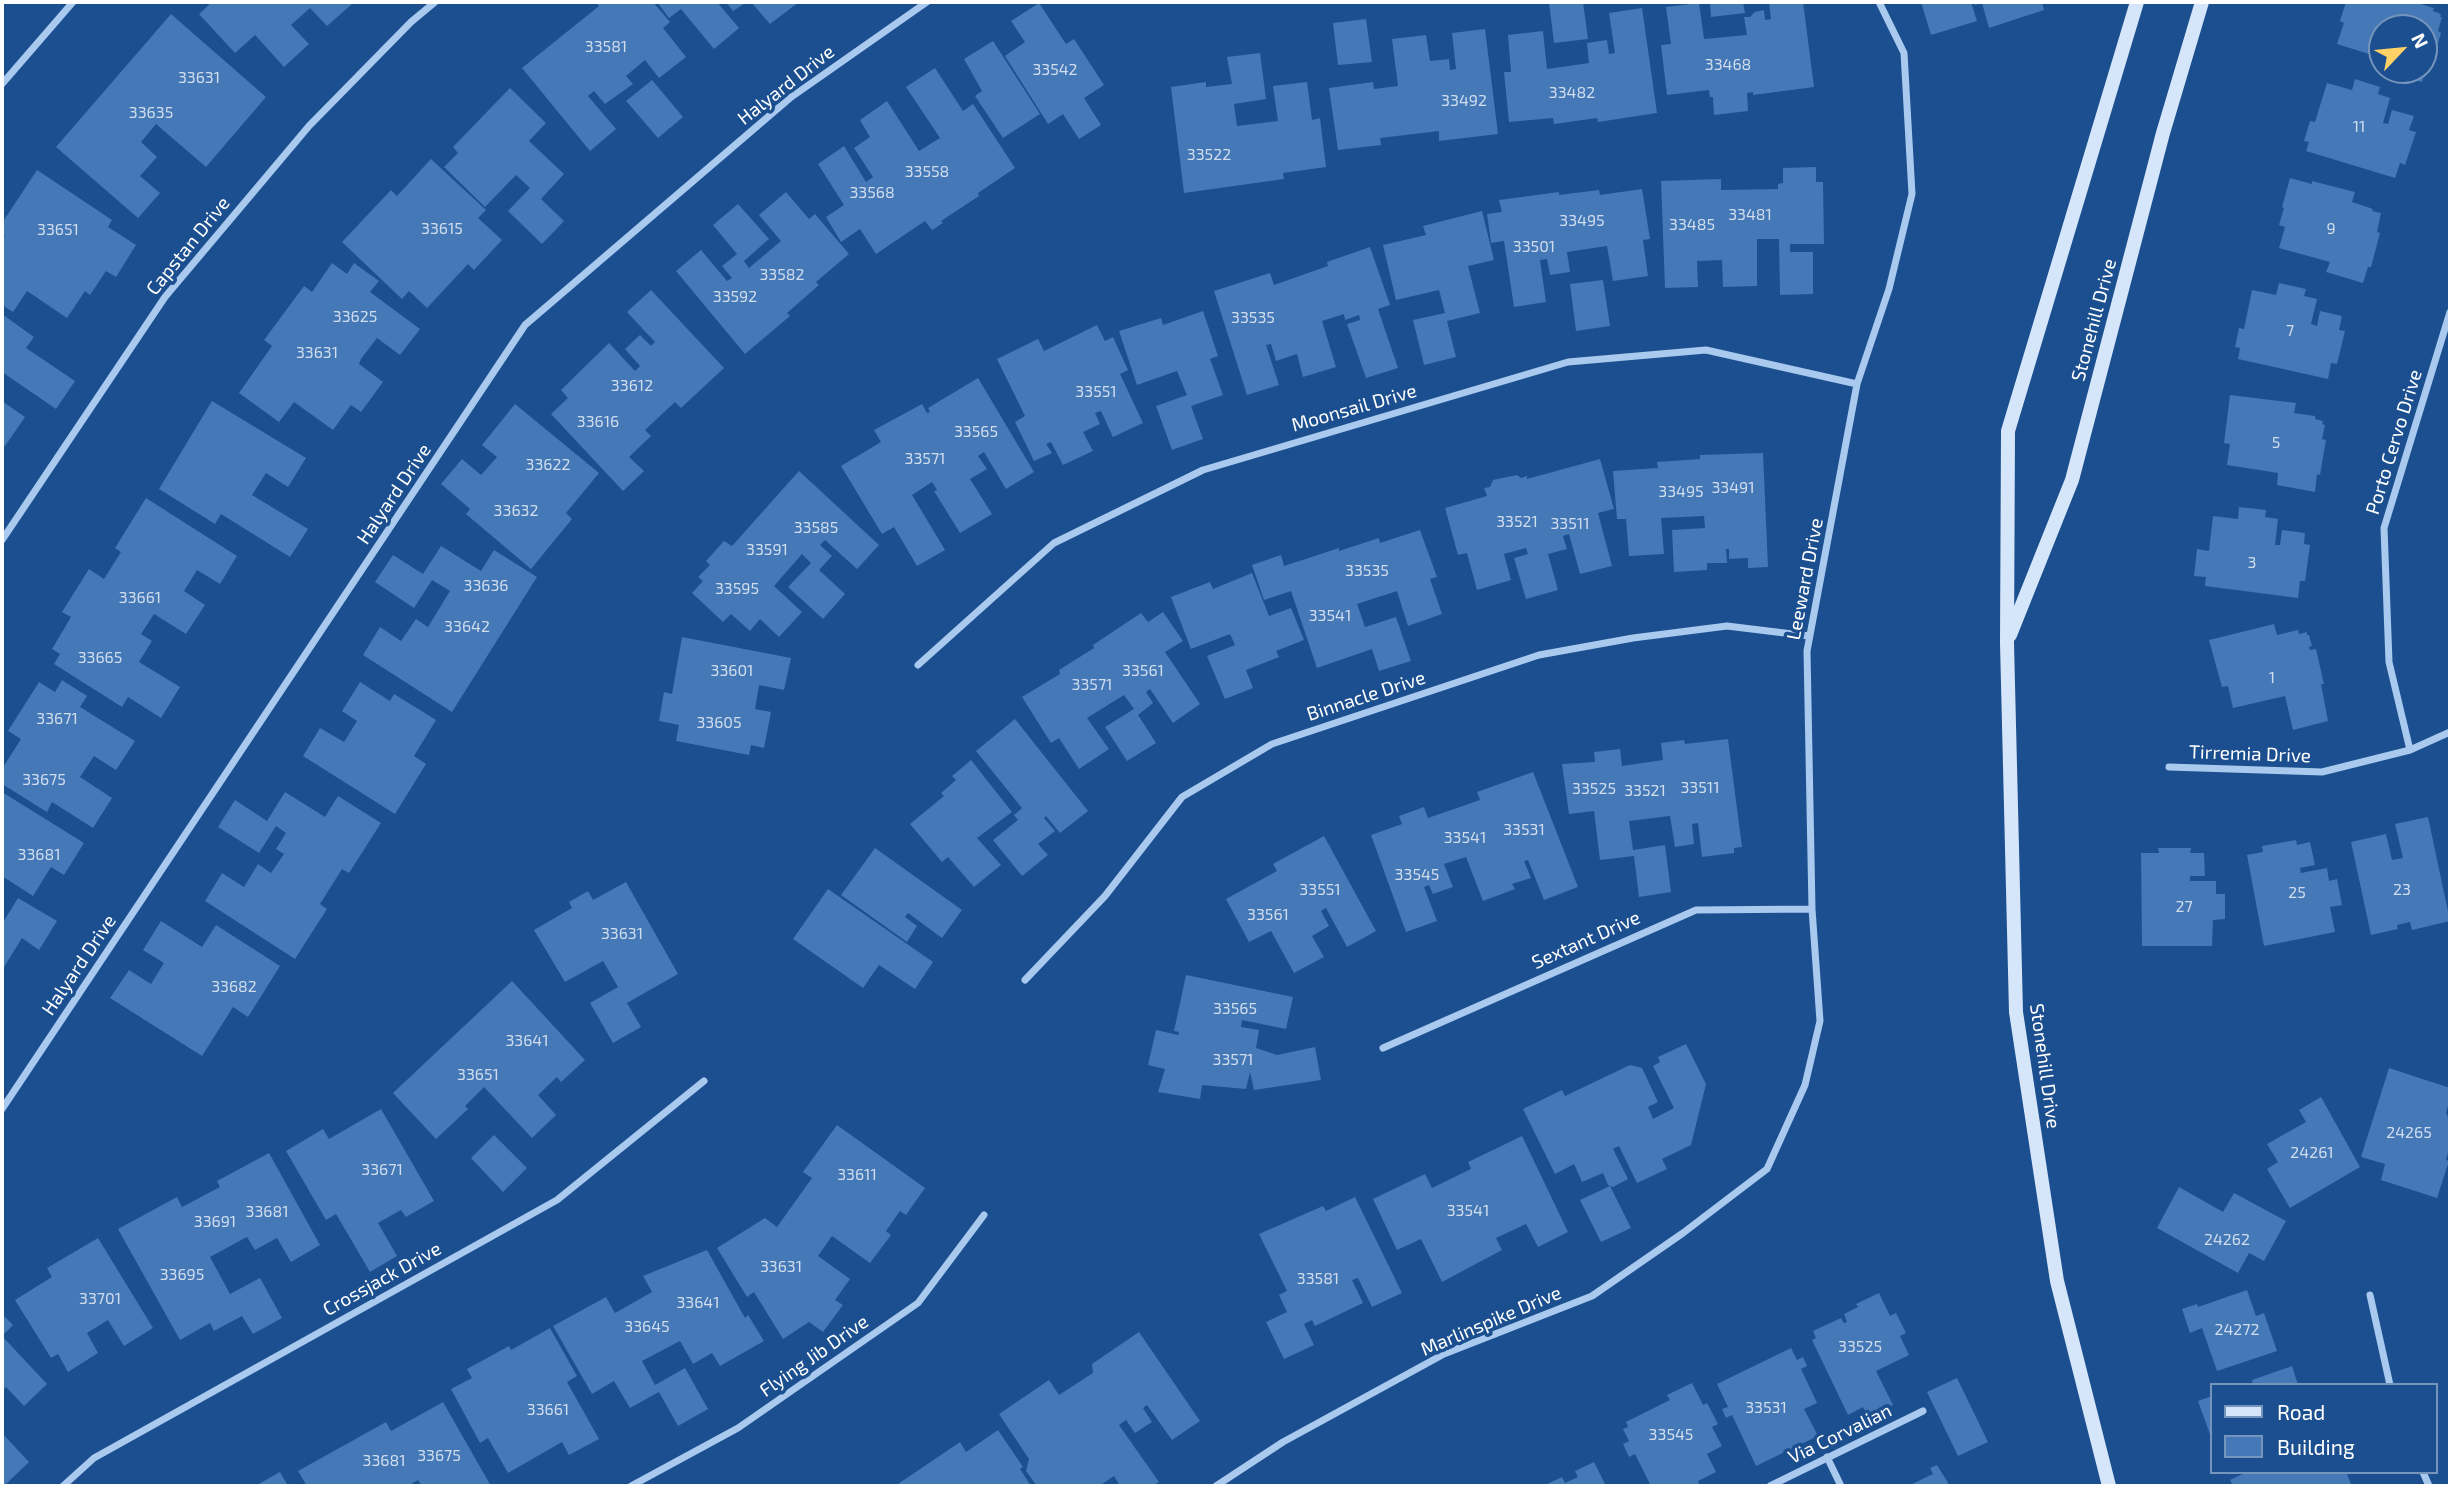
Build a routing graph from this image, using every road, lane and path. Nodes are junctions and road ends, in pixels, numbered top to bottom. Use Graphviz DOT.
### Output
graph roads {
  1 [pos="73,2"];
  2 [pos="435,2"];
  3 [pos="927,2"];
  4 [pos="1879,2"];
  5 [pos="2137,2"];
  6 [pos="2202,2"];
  7 [pos="2,84"];
  8 [pos="2450,312"];
  9 [pos="1857,384"];
  10 [pos="2,540"];
  11 [pos="1810,636"];
  12 [pos="2007,643"];
  13 [pos="918,664"];
  14 [pos="2450,732"];
  15 [pos="2410,750"];
  16 [pos="2169,767"];
  17 [pos="1812,909"];
  18 [pos="1026,980"];
  19 [pos="1383,1048"];
  20 [pos="704,1081"];
  21 [pos="2,1109"];
  22 [pos="1767,1169"];
  23 [pos="984,1216"];
  24 [pos="2370,1295"];
  25 [pos="2390,1383"];
  26 [pos="1923,1410"];
  27 [pos="1827,1458"];
  28 [pos="63,1486"];
  29 [pos="631,1486"];
  30 [pos="1216,1486"];
  31 [pos="1770,1486"];
  32 [pos="1841,1486"];
  33 [pos="2109,1486"];
  1 -- 7 [label="street"];
  2 -- 10 [label="street, Capstan Drive"];
  3 -- 21 [label="street, Halyard Drive"];
  4 -- 9 [label="street, Leeward Drive"];
  5 -- 12 [label="main road, Stonehill Drive"];
  6 -- 12 [label="main road, Stonehill Drive"];
  8 -- 15 [label="street, Porto Cervo Drive"];
  9 -- 11 [label="street, Leeward Drive"];
  9 -- 13 [label="street, Moonsail Drive"];
  11 -- 17 [label="street, Leeward Drive"];
  11 -- 18 [label="street, Binnacle Drive"];
  12 -- 33 [label="main road, Stonehill Drive"];
  14 -- 15 [label="street, Tirremia Drive"];
  15 -- 16 [label="street, Tirremia Drive"];
  17 -- 19 [label="street, Sextant Drive"];
  17 -- 22 [label="street, Leeward Drive"];
  20 -- 28 [label="street, Crossjack Drive"];
  22 -- 30 [label="street, Marlinspike Drive"];
  23 -- 29 [label="street, Flying Jib Drive"];
  24 -- 25 [label="street"];
  26 -- 27 [label="street, Via Corvalian"];
  27 -- 31 [label="street, Via Corvalian"];
  27 -- 32 [label="street"];
}
